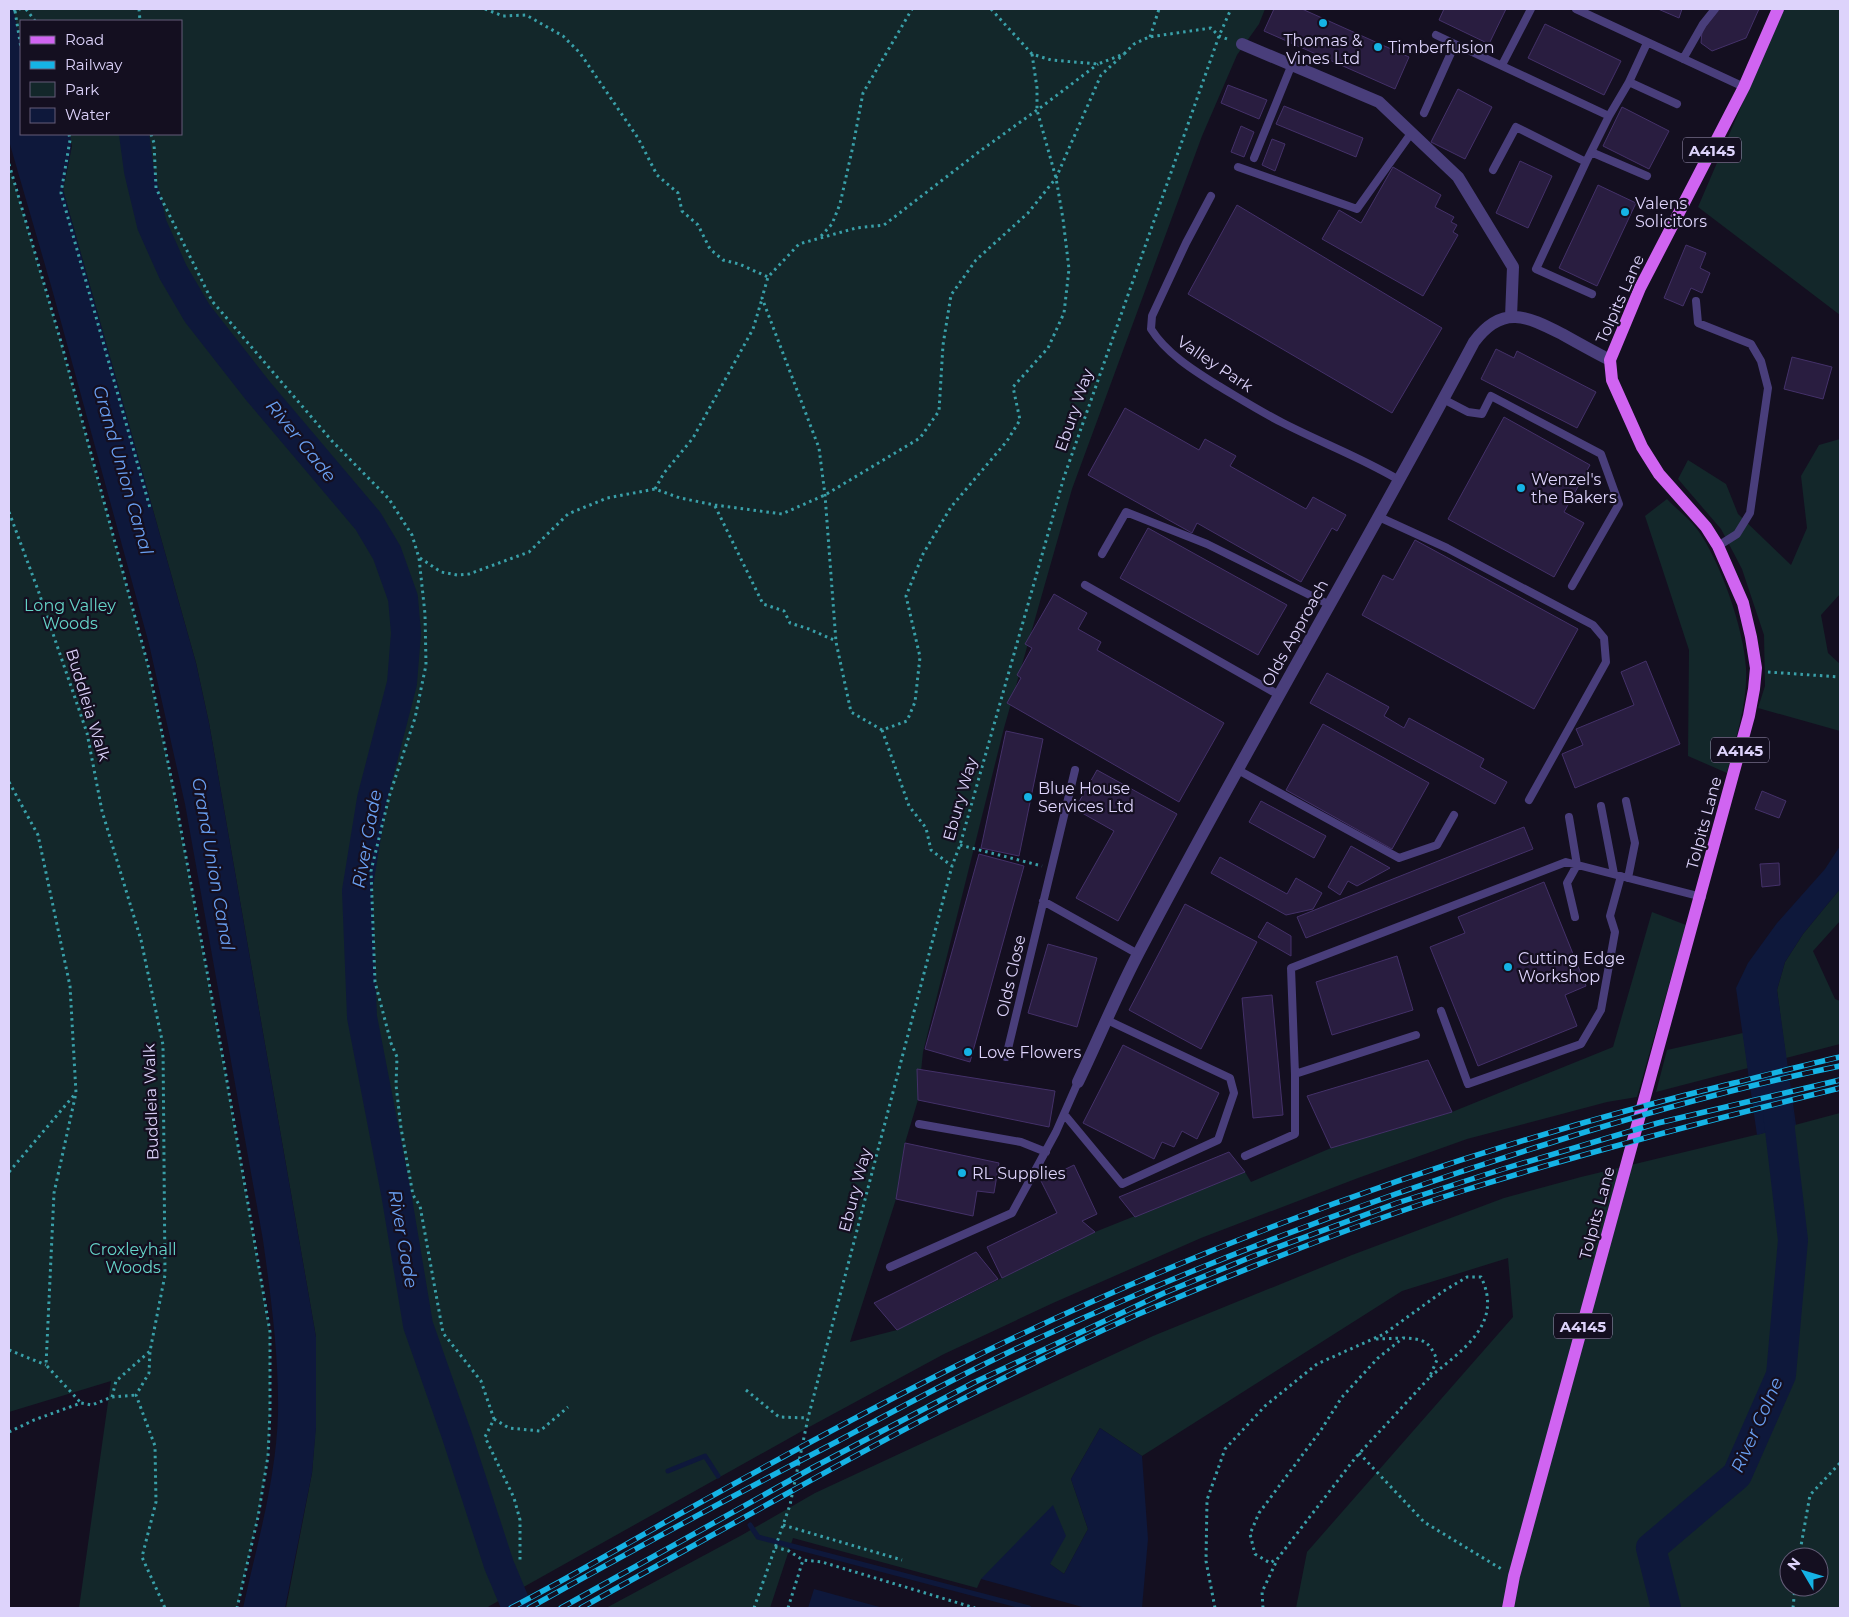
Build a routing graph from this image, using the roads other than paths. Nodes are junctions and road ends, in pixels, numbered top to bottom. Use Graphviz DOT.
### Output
graph roads {
  1 [pos="1531,9"];
  2 [pos="1576,9"];
  3 [pos="1715,9"];
  4 [pos="1778,9"];
  5 [pos="1436,35"];
  6 [pos="1647,43"];
  7 [pos="1242,44"];
  8 [pos="1455,44"];
  9 [pos="1683,59"];
  10 [pos="1292,64"];
  11 [pos="1502,65"];
  12 [pos="1629,82"];
  13 [pos="1744,87"];
  14 [pos="1677,104"];
  15 [pos="1424,113"];
  16 [pos="1609,116"];
  17 [pos="1412,132"];
  18 [pos="1591,152"];
  19 [pos="1254,158"];
  20 [pos="1586,162"];
  21 [pos="1238,167"];
  22 [pos="1493,170"];
  23 [pos="1647,176"];
  24 [pos="1211,196"];
  25 [pos="1592,294"];
  26 [pos="1696,301"];
  27 [pos="1511,317"];
  28 [pos="1610,360"];
  29 [pos="1443,399"];
  30 [pos="1400,480"];
  31 [pos="1379,517"];
  32 [pos="1718,546"];
  33 [pos="1102,554"];
  34 [pos="1085,586"];
  35 [pos="1572,586"];
  36 [pos="1330,605"];
  37 [pos="1279,695"];
  38 [pos="1076,770"];
  39 [pos="1238,770"];
  40 [pos="1529,800"];
  41 [pos="1626,801"];
  42 [pos="1601,806"];
  43 [pos="1454,815"];
  44 [pos="1568,817"];
  45 [pos="1577,865"];
  46 [pos="1621,876"];
  47 [pos="1702,897"];
  48 [pos="1043,901"];
  49 [pos="1575,917"];
  50 [pos="1138,954"];
  51 [pos="1441,1011"];
  52 [pos="1107,1020"];
  53 [pos="1416,1035"];
  54 [pos="1006,1057"];
  55 [pos="1295,1074"];
  56 [pos="1078,1082"];
  57 [pos="1064,1114"];
  58 [pos="919,1124"];
  59 [pos="1046,1152"];
  60 [pos="1246,1156"];
  61 [pos="890,1267"];
  62 [pos="1508,1608"];
  1 -- 11 [label="lane"];
  2 -- 6 [label="lane"];
  3 -- 9 [label="lane"];
  4 -- 13 [label="main road, Tolpits Lane / A4145"];
  5 -- 8 [label="lane"];
  6 -- 9 [label="lane"];
  6 -- 12 [label="lane"];
  7 -- 10 [label="street"];
  8 -- 11 [label="lane"];
  8 -- 15 [label="lane"];
  9 -- 13 [label="lane"];
  10 -- 17 [label="street"];
  10 -- 19 [label="lane"];
  11 -- 16 [label="lane"];
  12 -- 14 [label="lane"];
  12 -- 16 [label="lane"];
  13 -- 28 [label="main road, Tolpits Lane / A4145"];
  16 -- 18 [label="lane"];
  17 -- 21 [label="lane"];
  17 -- 27 [label="street"];
  18 -- 20 [label="lane"];
  18 -- 23 [label="lane"];
  20 -- 22 [label="lane"];
  20 -- 25 [label="lane"];
  24 -- 30 [label="lane, Valley Park"];
  26 -- 32 [label="lane"];
  27 -- 28 [label="street"];
  27 -- 29 [label="street, Olds Approach"];
  28 -- 32 [label="main road, Tolpits Lane / A4145"];
  29 -- 30 [label="street, Olds Approach"];
  29 -- 35 [label="lane"];
  30 -- 31 [label="street, Olds Approach"];
  31 -- 36 [label="street, Olds Approach"];
  31 -- 40 [label="lane"];
  32 -- 47 [label="main road, Tolpits Lane / A4145"];
  33 -- 36 [label="lane"];
  34 -- 37 [label="lane"];
  36 -- 37 [label="street, Olds Approach"];
  37 -- 39 [label="street, Olds Approach"];
  38 -- 48 [label="lane, Olds Close"];
  39 -- 43 [label="lane"];
  39 -- 50 [label="street, Olds Approach"];
  41 -- 46 [label="lane"];
  42 -- 46 [label="lane"];
  44 -- 45 [label="lane"];
  45 -- 46 [label="lane"];
  45 -- 49 [label="lane"];
  45 -- 55 [label="lane"];
  46 -- 47 [label="lane"];
  46 -- 51 [label="lane"];
  47 -- 62 [label="main road, Tolpits Lane / A4145"];
  48 -- 50 [label="lane"];
  48 -- 54 [label="lane, Olds Close"];
  50 -- 52 [label="street, Olds Approach"];
  52 -- 56 [label="street, Olds Approach"];
  52 -- 57 [label="lane"];
  53 -- 55 [label="lane"];
  55 -- 60 [label="lane"];
  56 -- 57 [label="lane"];
  57 -- 59 [label="lane"];
  58 -- 59 [label="lane"];
  59 -- 61 [label="lane"];
}
